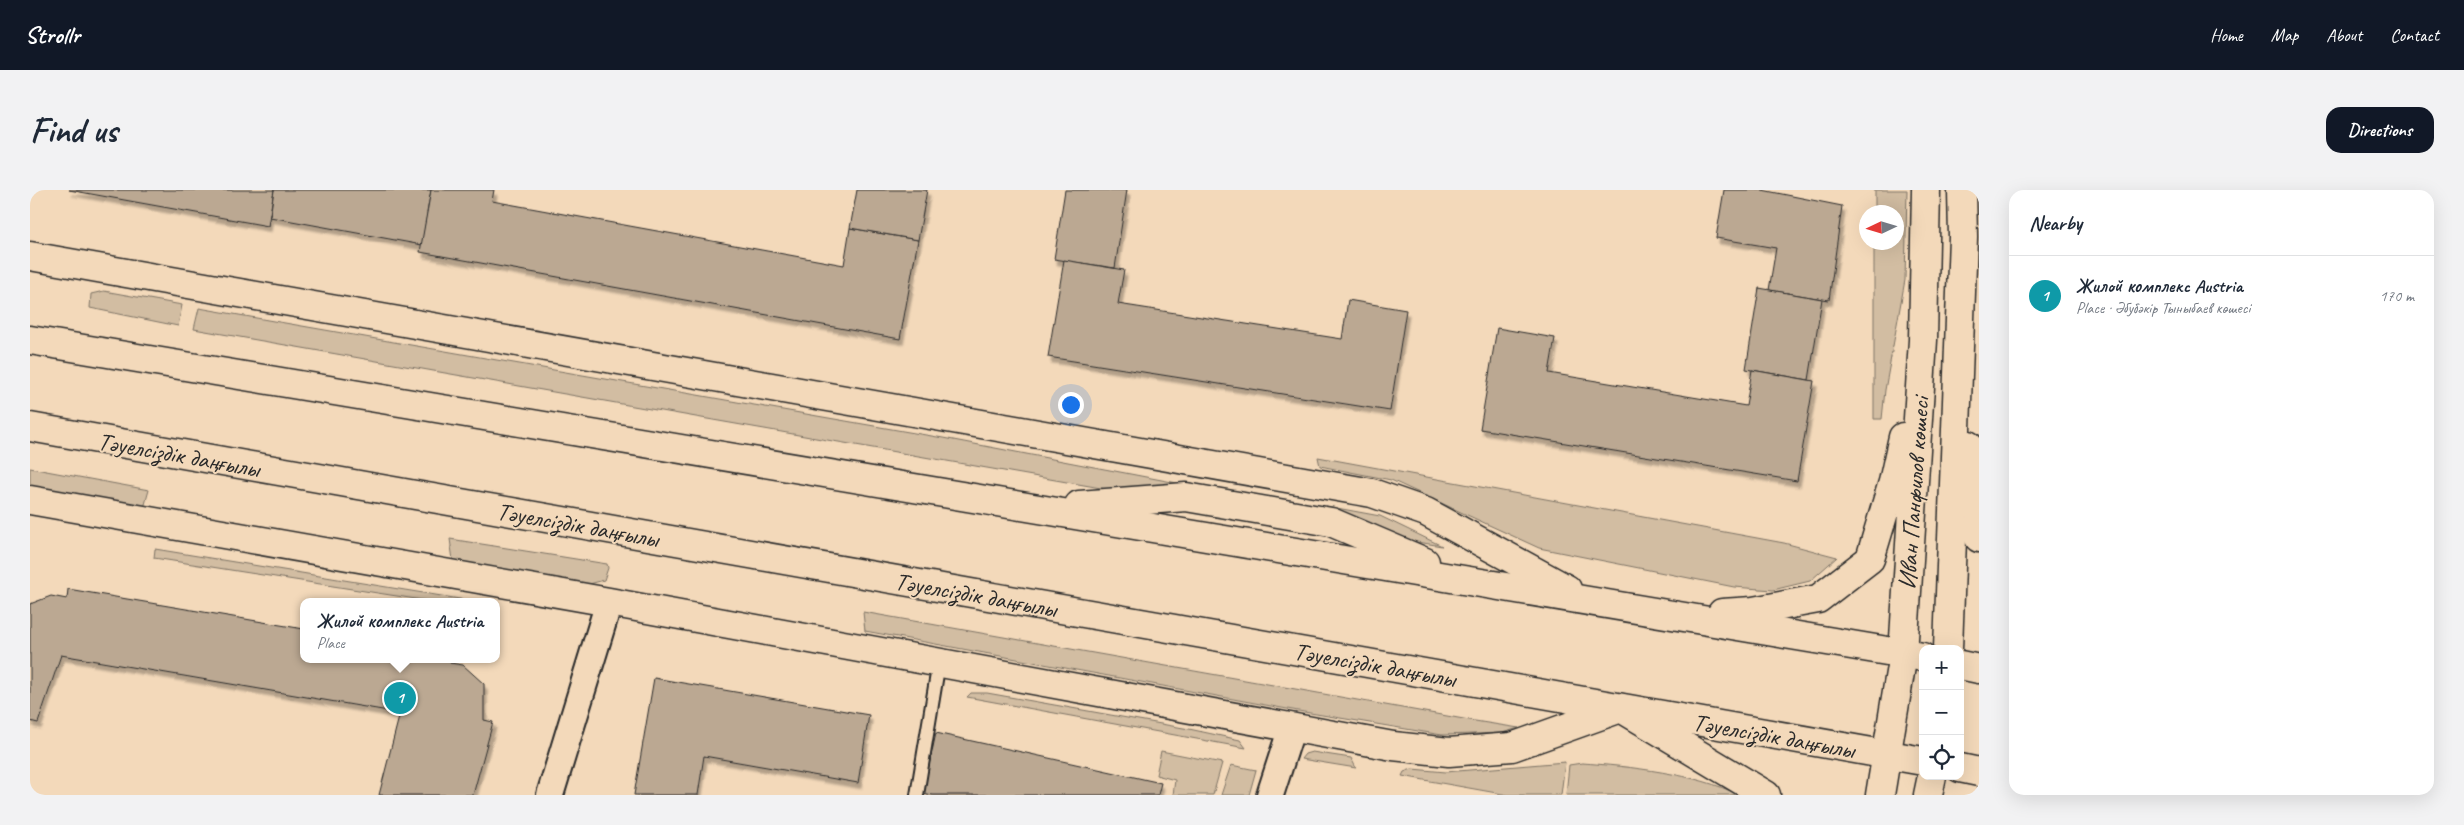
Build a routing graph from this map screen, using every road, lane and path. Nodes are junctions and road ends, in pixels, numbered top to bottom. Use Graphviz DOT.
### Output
graph roads {
  1 [pos="1926,190"];
  2 [pos="1962,190"];
  3 [pos="30,256"];
  4 [pos="30,340"];
  5 [pos="1923,340"];
  6 [pos="1957,385"];
  7 [pos="30,427"];
  8 [pos="30,500"];
  9 [pos="1037,508"];
  10 [pos="1979,538"];
  11 [pos="1465,580"];
  12 [pos="1586,600"];
  13 [pos="609,602"];
  14 [pos="1673,616"];
  15 [pos="1948,645"];
  16 [pos="1913,656"];
  17 [pos="939,662"];
  18 [pos="1964,666"];
  19 [pos="1979,670"];
  20 [pos="1621,708"];
  21 [pos="1292,727"];
  22 [pos="1887,755"];
  23 [pos="1919,760"];
  24 [pos="1964,769"];
  25 [pos="1979,772"];
  26 [pos="1931,780"];
  27 [pos="550,795"];
  28 [pos="917,795"];
  29 [pos="1270,795"];
  30 [pos="1766,795"];
  31 [pos="1880,795"];
  32 [pos="1928,795"];
  1 -- 5 [label="main road, Иван Панфилов көшесі"];
  2 -- 6 [label="main road, Иван Панфилов көшесі"];
  3 -- 12 [label="main road"];
  4 -- 9 [label="main road"];
  5 -- 14 [label="main road"];
  5 -- 16 [label="main road, Иван Панфилов көшесі"];
  6 -- 10 [label="main road"];
  6 -- 15 [label="main road, Иван Панфилов көшесі"];
  7 -- 20 [label="main road, Тәуелсіздік даңғылы"];
  8 -- 13 [label="main road"];
  9 -- 11 [label="main road"];
  9 -- 11 [label="main road"];
  11 -- 12 [label="main road"];
  12 -- 14 [label="main road"];
  13 -- 17 [label="main road"];
  13 -- 27 [label="street"];
  14 -- 16 [label="main road"];
  16 -- 22 [label="main road, Иван Панфилов көшесі"];
  17 -- 21 [label="main road"];
  17 -- 28 [label="lane"];
  18 -- 19 [label="main road"];
  20 -- 21 [label="main road"];
  20 -- 22 [label="main road, Тәуелсіздік даңғылы"];
  20 -- 30 [label="main road"];
  21 -- 29 [label="street"];
  22 -- 23 [label="main road, Тәуелсіздік даңғылы"];
  22 -- 31 [label="main road, Иван Панфилов көшесі"];
  24 -- 25 [label="main road"];
  26 -- 32 [label="main road"];
}
